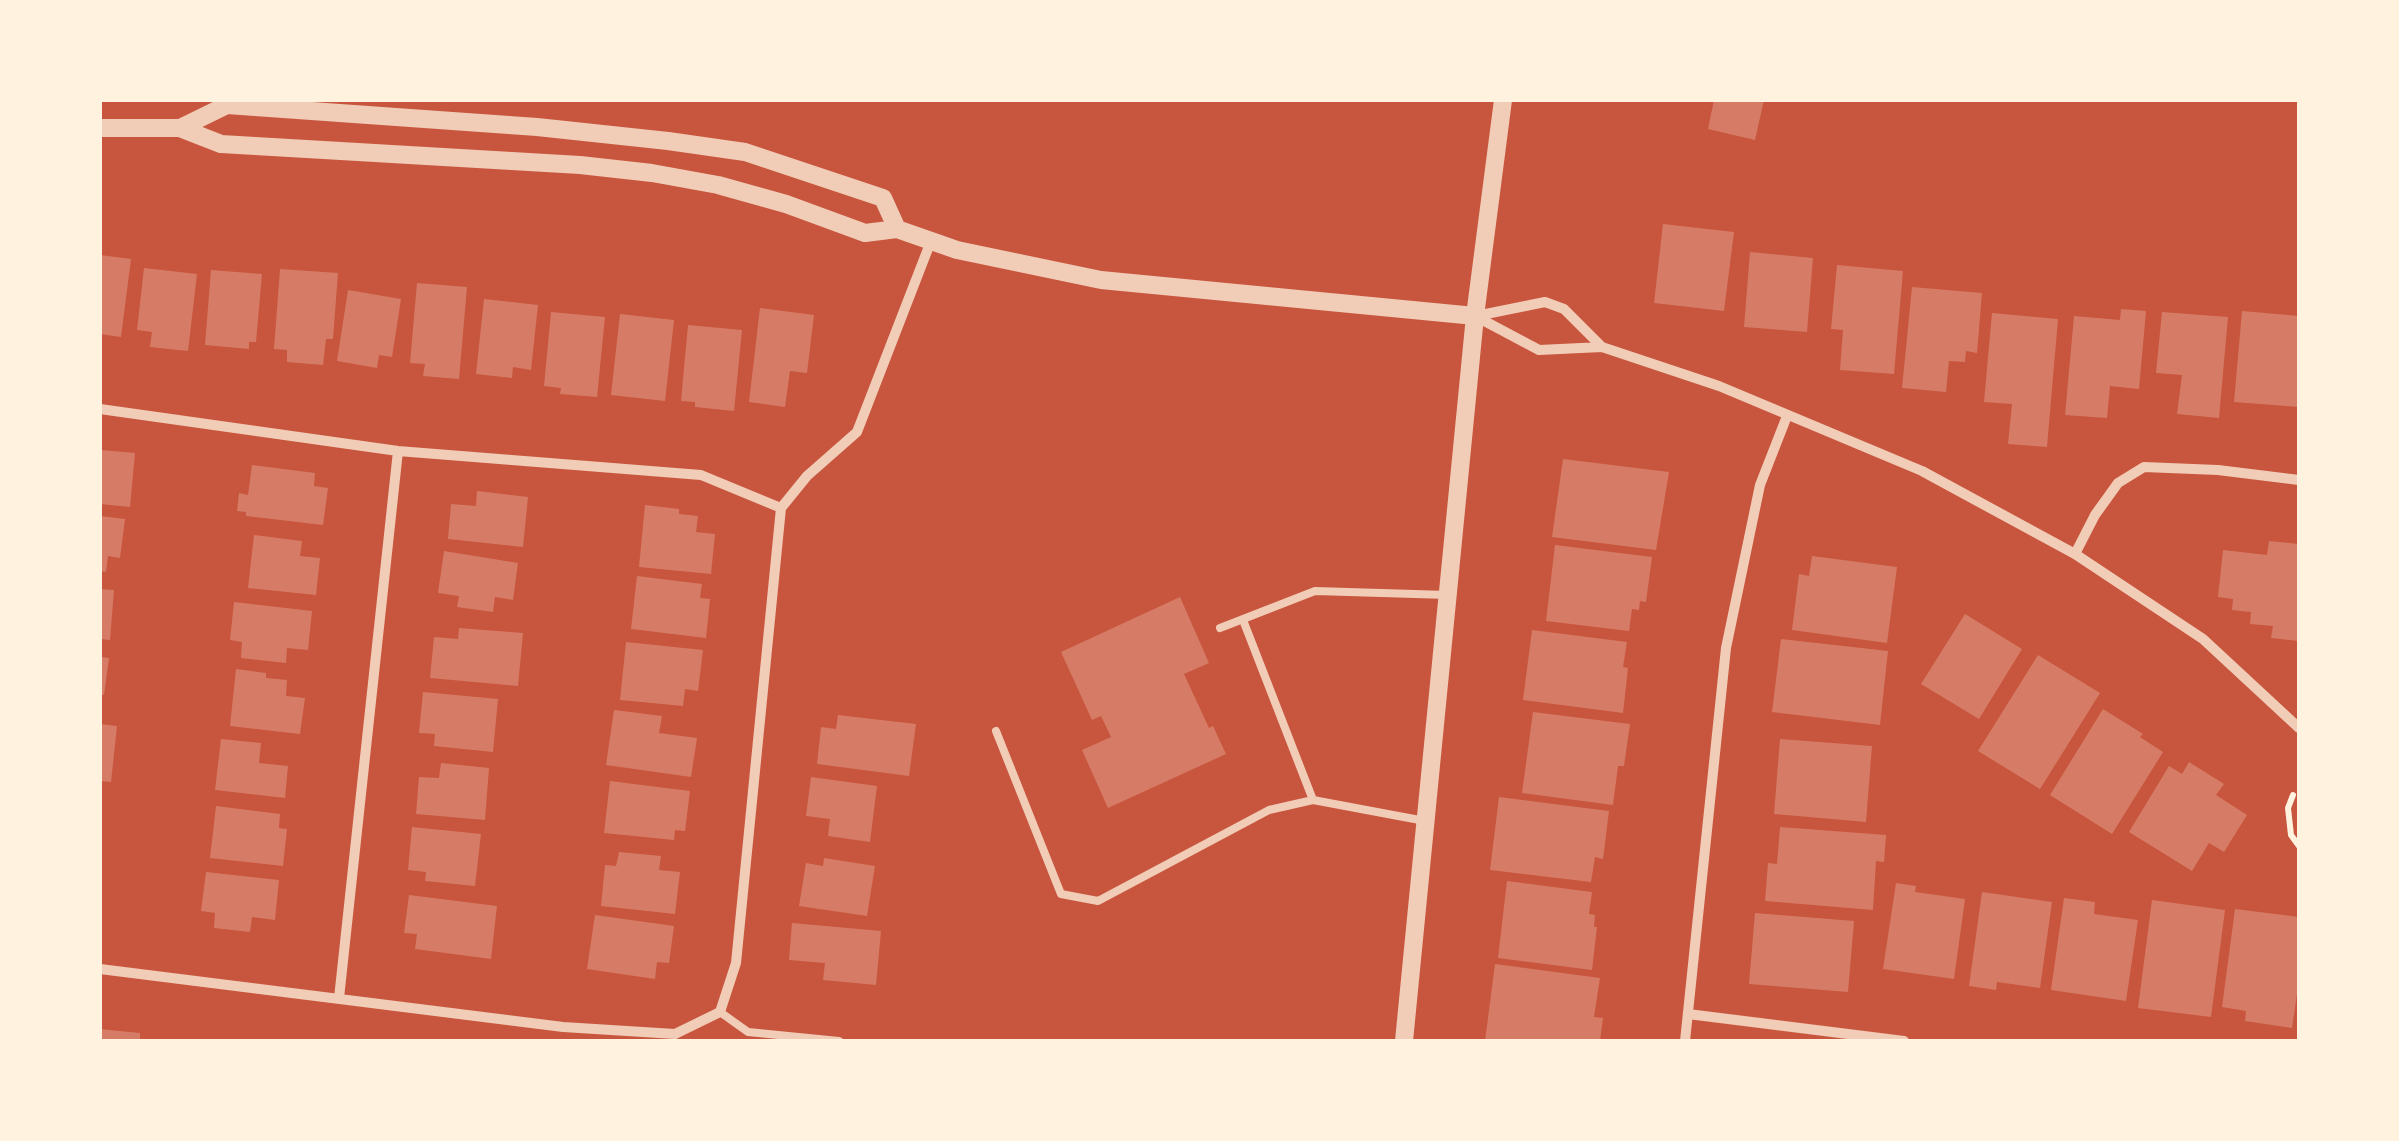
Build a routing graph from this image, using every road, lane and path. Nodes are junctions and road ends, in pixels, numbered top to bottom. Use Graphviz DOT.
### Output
graph roads {
  1 [pos="1503,100"];
  2 [pos="100,128"];
  3 [pos="180,128"];
  4 [pos="897,229"];
  5 [pos="931,241"];
  6 [pos="1475,316"];
  7 [pos="1602,347"];
  8 [pos="100,409"];
  9 [pos="1787,416"];
  10 [pos="398,452"];
  11 [pos="2299,480"];
  12 [pos="781,508"];
  13 [pos="2075,554"];
  14 [pos="1448,595"];
  15 [pos="1243,620"];
  16 [pos="1220,628"];
  17 [pos="2299,728"];
  18 [pos="996,730"];
  19 [pos="2293,796"];
  20 [pos="1313,800"];
  21 [pos="1425,821"];
  22 [pos="2299,846"];
  23 [pos="100,969"];
  24 [pos="339,998"];
  25 [pos="720,1012"];
  26 [pos="1688,1014"];
  27 [pos="840,1041"];
  28 [pos="1404,1041"];
  29 [pos="1685,1041"];
  30 [pos="1904,1041"];
  1 -- 6 [label="street"];
  2 -- 3 [label="street"];
  3 -- 4 [label="street"];
  3 -- 4 [label="street"];
  4 -- 5 [label="street"];
  5 -- 6 [label="street"];
  5 -- 12 [label="street"];
  6 -- 7 [label="street"];
  6 -- 7 [label="street"];
  6 -- 14 [label="street"];
  7 -- 9 [label="street"];
  8 -- 10 [label="street"];
  9 -- 13 [label="street"];
  9 -- 26 [label="street"];
  10 -- 12 [label="street"];
  10 -- 24 [label="street"];
  11 -- 13 [label="street"];
  12 -- 25 [label="street"];
  13 -- 17 [label="street"];
  14 -- 15 [label="lane"];
  14 -- 21 [label="street"];
  15 -- 16 [label="lane"];
  15 -- 20 [label="lane"];
  18 -- 20 [label="lane"];
  19 -- 22 [label="path"];
  20 -- 21 [label="lane"];
  21 -- 28 [label="street"];
  23 -- 24 [label="street"];
  24 -- 25 [label="street"];
  25 -- 27 [label="lane"];
  26 -- 29 [label="street"];
  26 -- 30 [label="street"];
}
